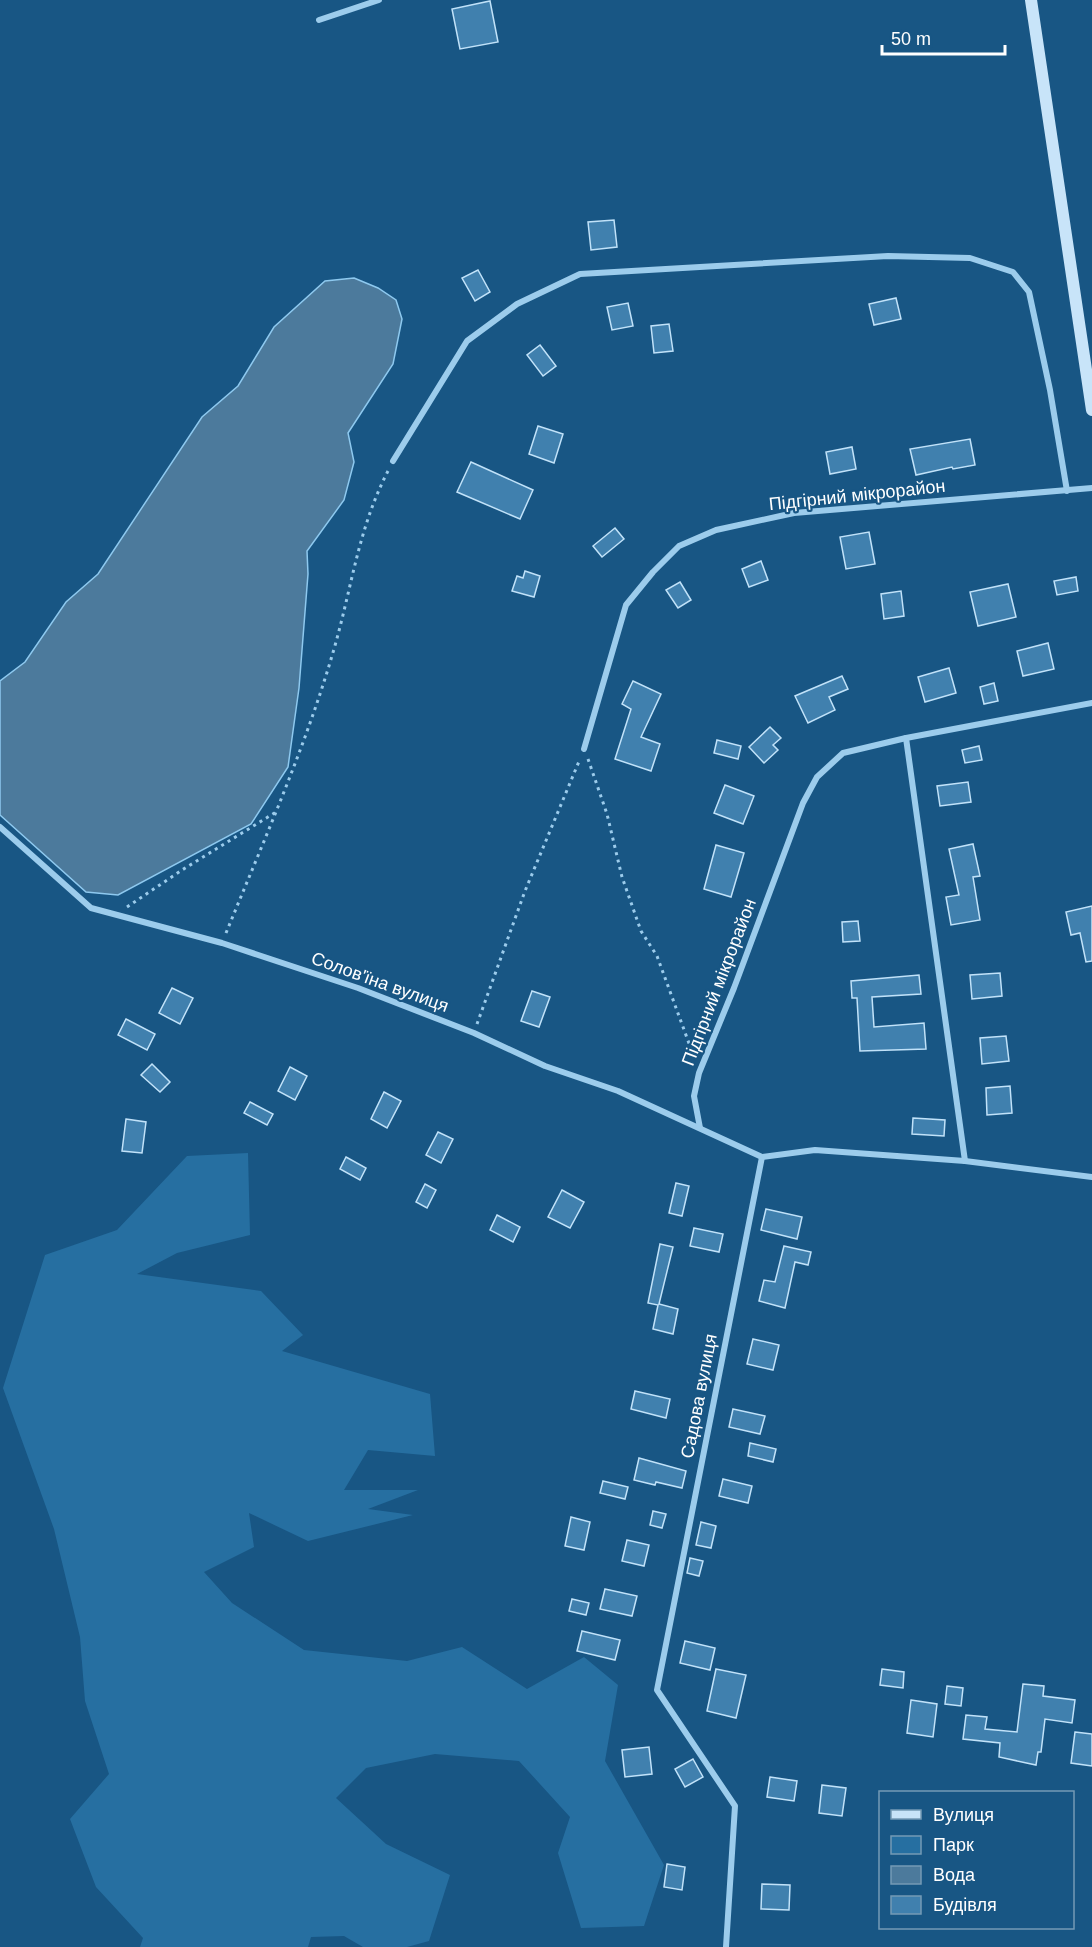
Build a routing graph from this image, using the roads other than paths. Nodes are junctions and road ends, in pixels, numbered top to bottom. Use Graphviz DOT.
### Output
graph roads {
  1 [pos="380,0"];
  2 [pos="1031,0"];
  3 [pos="319,20"];
  4 [pos="1092,410"];
  5 [pos="393,460"];
  6 [pos="1092,488"];
  7 [pos="1067,491"];
  8 [pos="1092,703"];
  9 [pos="906,738"];
  10 [pos="584,749"];
  11 [pos="0,827"];
  12 [pos="700,1128"];
  13 [pos="762,1156"];
  14 [pos="965,1161"];
  15 [pos="1092,1177"];
  16 [pos="726,1947"];
  1 -- 3 [label="street"];
  2 -- 4 [label="street"];
  5 -- 7 [label="street"];
  6 -- 7 [label="street, Підгірний мікрорайон"];
  7 -- 10 [label="street, Підгірний мікрорайон"];
  8 -- 9 [label="street, Підгірний мікрорайон"];
  9 -- 12 [label="street, Підгірний мікрорайон"];
  9 -- 14 [label="street"];
  11 -- 12 [label="street, Солов'їна вулиця"];
  12 -- 13 [label="street, Солов'їна вулиця"];
  13 -- 14 [label="street"];
  13 -- 16 [label="street, Садова вулиця"];
  14 -- 15 [label="street"];
}
